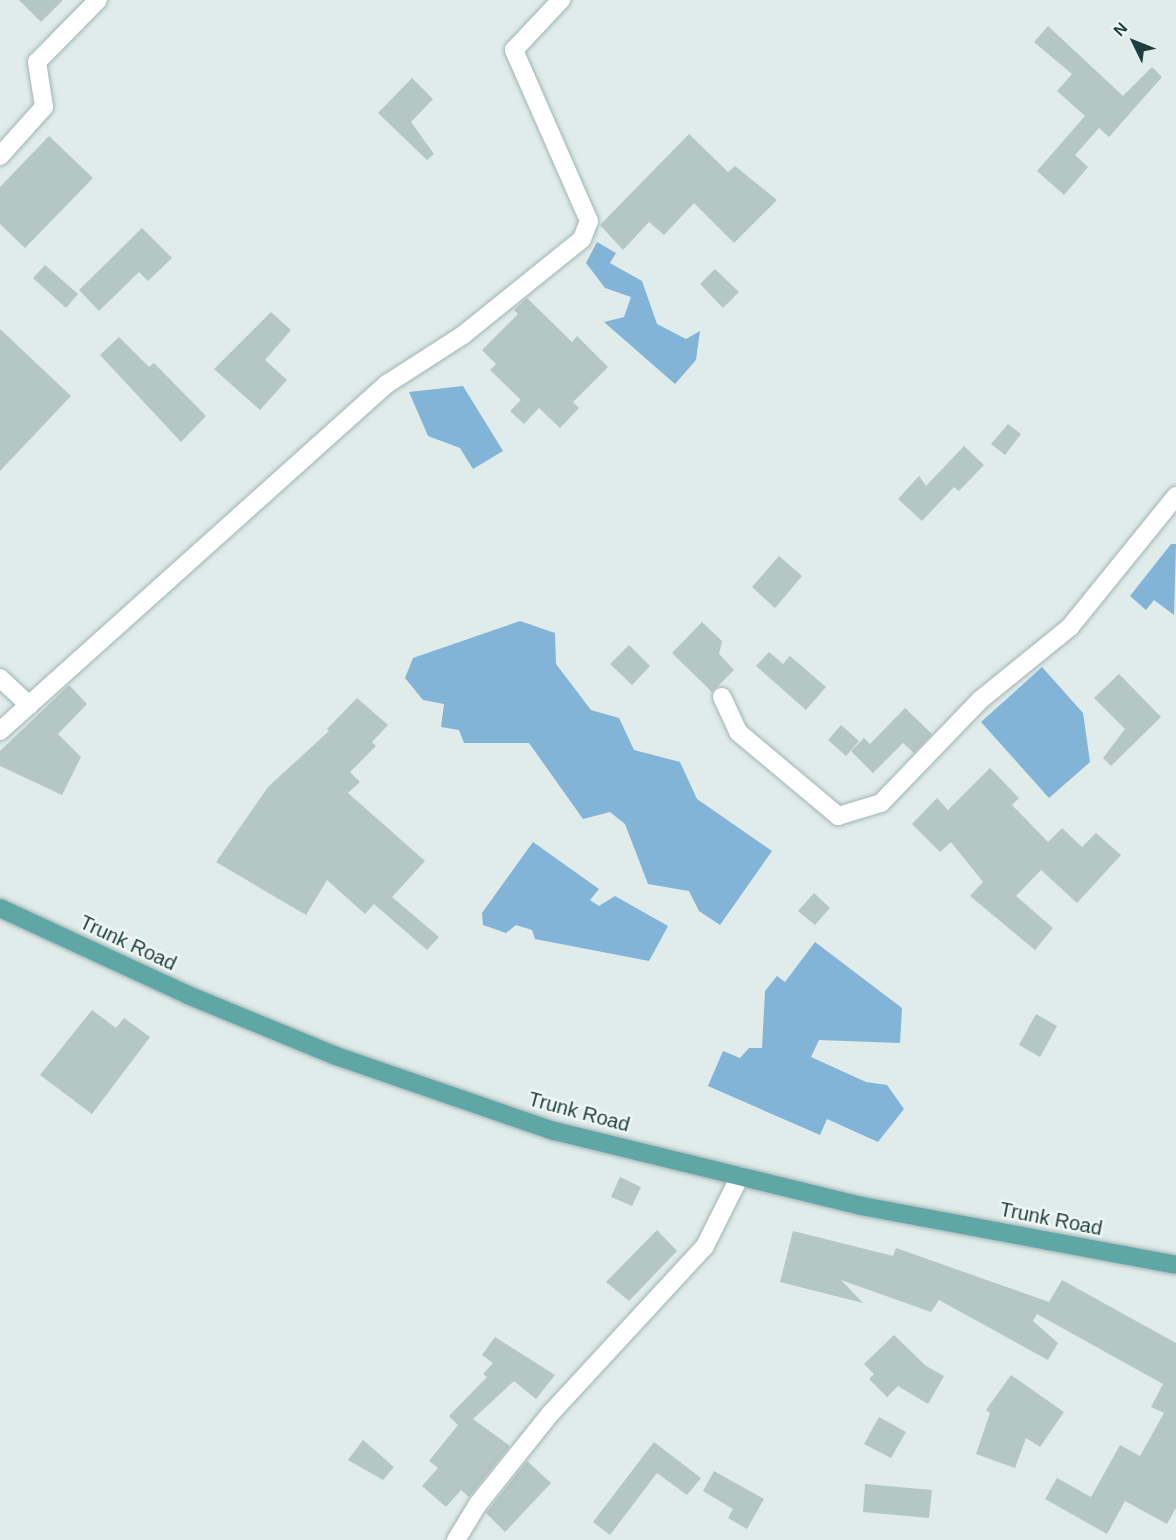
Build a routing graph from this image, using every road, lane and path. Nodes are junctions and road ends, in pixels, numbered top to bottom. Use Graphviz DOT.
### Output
graph roads {
  1 [pos="98,0"];
  2 [pos="561,0"];
  3 [pos="0,156"];
  4 [pos="1176,496"];
  5 [pos="0,678"];
  6 [pos="722,697"];
  7 [pos="29,705"];
  8 [pos="0,731"];
  9 [pos="0,908"];
  10 [pos="740,1176"];
  11 [pos="1176,1265"];
  12 [pos="456,1540"];
  1 -- 3 [label="street"];
  2 -- 7 [label="street"];
  4 -- 6 [label="street"];
  5 -- 7 [label="street"];
  7 -- 8 [label="street"];
  9 -- 10 [label="main road, Trunk Road"];
  10 -- 11 [label="main road, Trunk Road"];
  10 -- 12 [label="street"];
}
